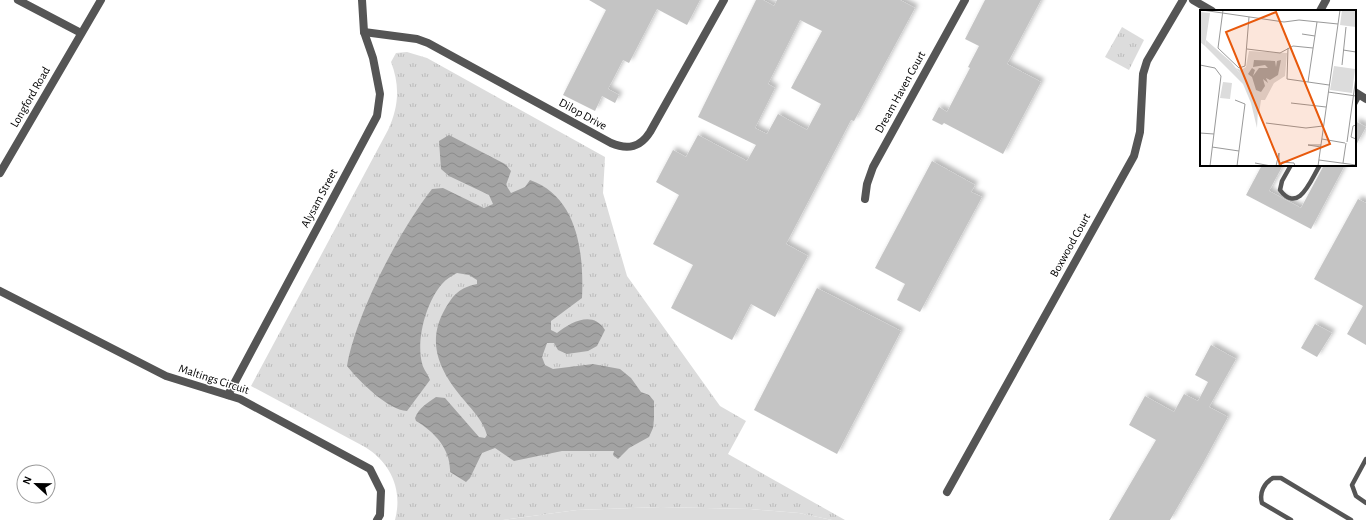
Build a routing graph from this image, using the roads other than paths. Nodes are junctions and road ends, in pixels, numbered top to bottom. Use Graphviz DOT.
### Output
graph roads {
  1 [pos="18,0"];
  2 [pos="101,0"];
  3 [pos="362,0"];
  4 [pos="724,0"];
  5 [pos="965,0"];
  6 [pos="1183,0"];
  7 [pos="1193,0"];
  8 [pos="1326,0"];
  9 [pos="1210,10"];
  10 [pos="1321,10"];
  11 [pos="364,32"];
  12 [pos="81,33"];
  13 [pos="1290,166"];
  14 [pos="1319,166"];
  15 [pos="0,173"];
  16 [pos="865,199"];
  17 [pos="0,291"];
  18 [pos="228,395"];
  19 [pos="1366,459"];
  20 [pos="947,492"];
  21 [pos="1366,503"];
  22 [pos="377,520"];
  23 [pos="1291,520"];
  24 [pos="1351,520"];
  1 -- 12 [label="street"];
  2 -- 12 [label="street, Longford Road"];
  3 -- 11 [label="street, Alysam Street"];
  4 -- 11 [label="street, Dilop Drive"];
  5 -- 16 [label="street, Dream Haven Court"];
  6 -- 20 [label="street, Boxwood Court"];
  7 -- 9 [label="street"];
  8 -- 10 [label="street"];
  11 -- 18 [label="street, Alysam Street"];
  12 -- 15 [label="street, Longford Road"];
  13 -- 14 [label="lane"];
  17 -- 18 [label="street, Maltings Circuit"];
  18 -- 22 [label="street, Maltings Circuit"];
  19 -- 21 [label="lane"];
  23 -- 24 [label="lane"];
}
